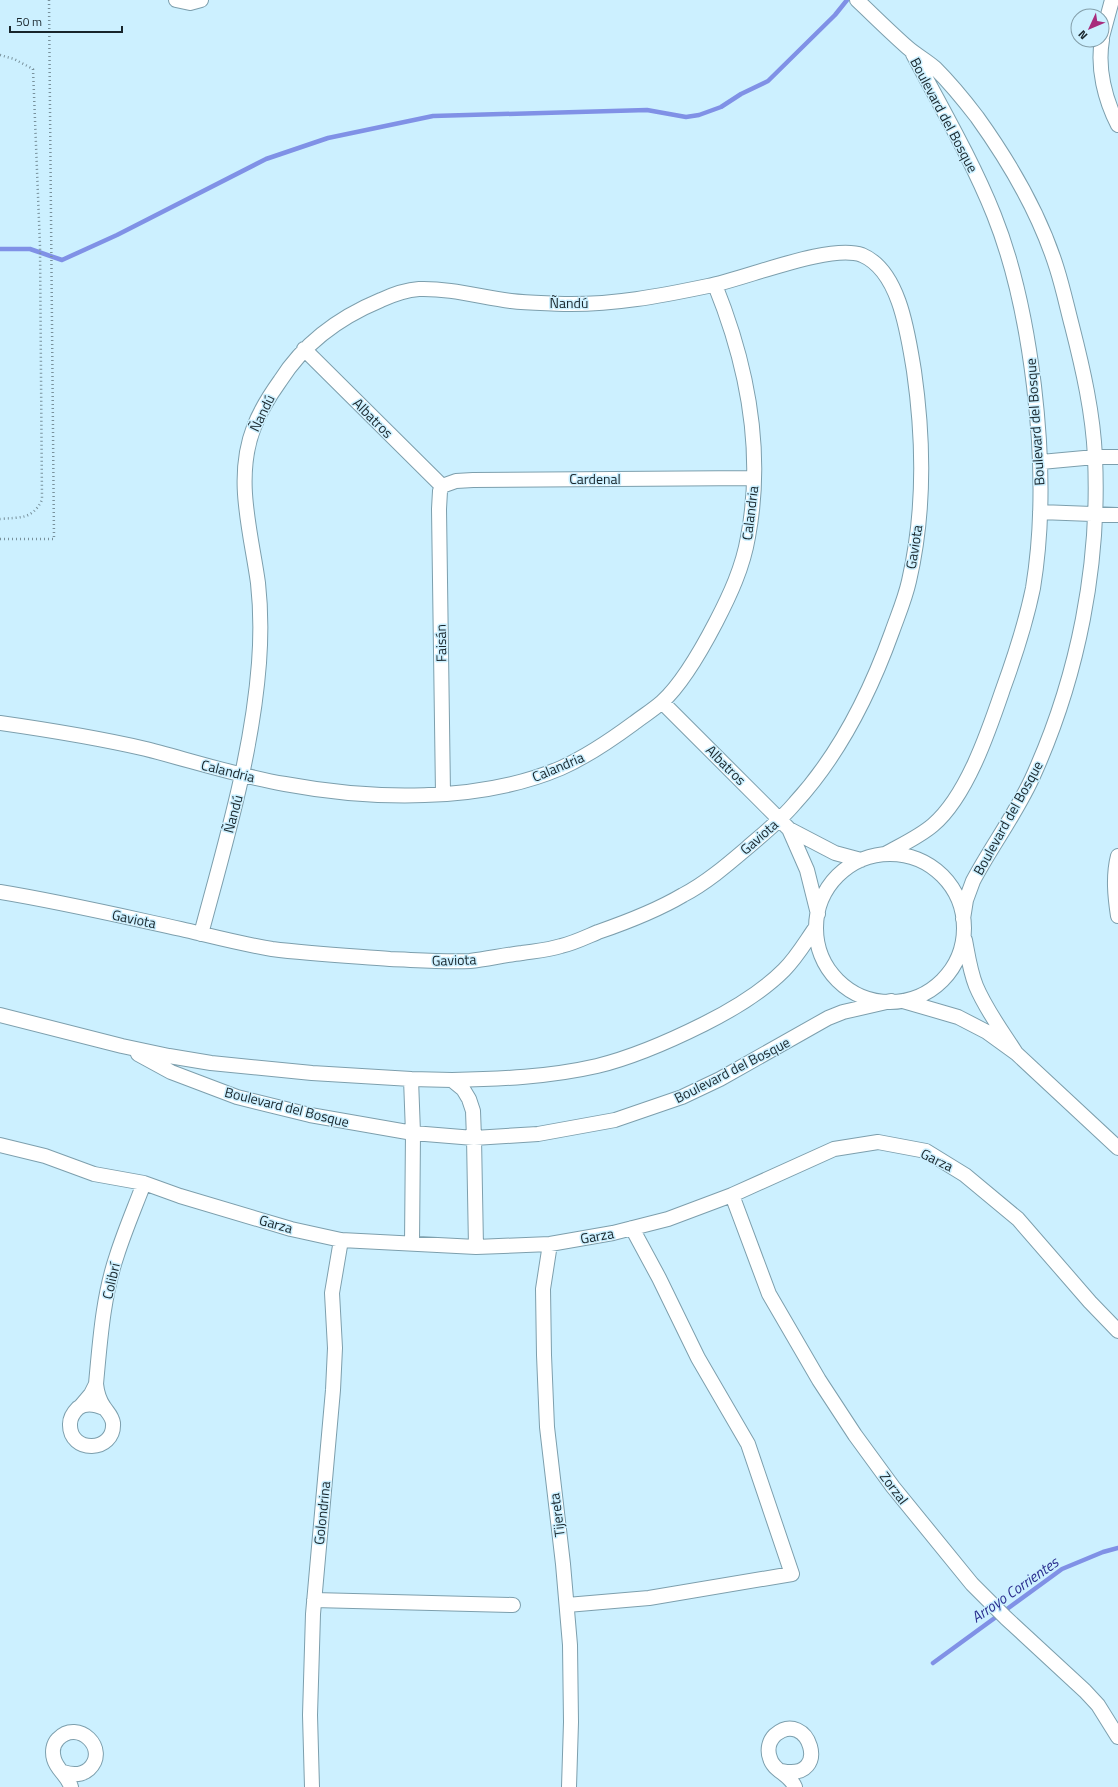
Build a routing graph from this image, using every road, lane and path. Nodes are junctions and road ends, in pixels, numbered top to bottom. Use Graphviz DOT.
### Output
graph roads {
  1 [pos="49,0"];
  2 [pos="176,0"];
  3 [pos="201,0"];
  4 [pos="860,3"];
  5 [pos="1101,48"];
  6 [pos="910,49"];
  7 [pos="0,55"];
  8 [pos="1118,125"];
  9 [pos="716,285"];
  10 [pos="304,349"];
  11 [pos="1095,457"];
  12 [pos="1118,457"];
  13 [pos="1041,462"];
  14 [pos="754,478"];
  15 [pos="441,489"];
  16 [pos="1040,512"];
  17 [pos="1095,514"];
  18 [pos="1118,515"];
  19 [pos="0,519"];
  20 [pos="0,539"];
  21 [pos="662,702"];
  22 [pos="0,723"];
  23 [pos="243,776"];
  24 [pos="443,794"];
  25 [pos="784,824"];
  26 [pos="885,854"];
  27 [pos="1118,856"];
  28 [pos="861,860"];
  29 [pos="0,892"];
  30 [pos="1118,916"];
  31 [pos="817,920"];
  32 [pos="963,924"];
  33 [pos="201,934"];
  34 [pos="897,1001"];
  35 [pos="0,1014"];
  36 [pos="122,1046"];
  37 [pos="1016,1053"];
  38 [pos="412,1078"];
  39 [pos="452,1080"];
  40 [pos="413,1134"];
  41 [pos="474,1138"];
  42 [pos="0,1145"];
  43 [pos="1118,1148"];
  44 [pos="144,1183"];
  45 [pos="732,1195"];
  46 [pos="632,1228"];
  47 [pos="341,1240"];
  48 [pos="412,1243"];
  49 [pos="550,1244"];
  50 [pos="476,1247"];
  51 [pos="1118,1331"];
  52 [pos="96,1384"];
  53 [pos="80,1407"];
  54 [pos="104,1408"];
  55 [pos="314,1600"];
  56 [pos="513,1605"];
  57 [pos="567,1605"];
  58 [pos="1118,1737"];
  59 [pos="806,1766"];
  60 [pos="87,1771"];
  61 [pos="63,1772"];
  62 [pos="782,1772"];
  63 [pos="72,1787"];
  64 [pos="76,1787"];
  65 [pos="312,1787"];
  66 [pos="569,1787"];
  67 [pos="795,1787"];
  68 [pos="801,1787"];
  1 -- 20 [label="path"];
  2 -- 3 [label="street"];
  4 -- 6 [label="street"];
  5 -- 8 [label="street"];
  6 -- 11 [label="street, Boulevard del Bosque"];
  6 -- 13 [label="street, Boulevard del Bosque"];
  7 -- 19 [label="path"];
  9 -- 10 [label="street, Ñandú"];
  9 -- 14 [label="street, Calandria"];
  9 -- 25 [label="street, Gaviota"];
  10 -- 15 [label="street, Albatros"];
  10 -- 23 [label="street, Ñandú"];
  11 -- 12 [label="street"];
  11 -- 13 [label="street"];
  11 -- 17 [label="street, Boulevard del Bosque"];
  13 -- 16 [label="street, Boulevard del Bosque"];
  14 -- 15 [label="street, Cardenal"];
  14 -- 21 [label="street, Calandria"];
  15 -- 24 [label="street, Faisán"];
  16 -- 17 [label="street"];
  16 -- 26 [label="street, Boulevard del Bosque"];
  17 -- 18 [label="street"];
  17 -- 32 [label="street, Boulevard del Bosque"];
  21 -- 24 [label="street, Calandria"];
  21 -- 25 [label="street, Albatros"];
  22 -- 23 [label="street, Calandria"];
  23 -- 24 [label="street, Calandria"];
  23 -- 33 [label="street, Ñandú"];
  25 -- 28 [label="street"];
  25 -- 31 [label="street"];
  25 -- 33 [label="street, Gaviota"];
  26 -- 28 [label="street"];
  26 -- 32 [label="street"];
  27 -- 30 [label="street"];
  28 -- 31 [label="street"];
  29 -- 33 [label="street, Gaviota"];
  31 -- 34 [label="street"];
  31 -- 39 [label="street"];
  32 -- 34 [label="street, Boulevard del Bosque"];
  32 -- 37 [label="street"];
  34 -- 37 [label="street"];
  34 -- 41 [label="street, Boulevard del Bosque"];
  35 -- 36 [label="street, Boulevard del Bosque"];
  36 -- 38 [label="street, Boulevard del Bosque"];
  36 -- 40 [label="street, Boulevard del Bosque"];
  37 -- 43 [label="street"];
  38 -- 39 [label="street, Boulevard del Bosque"];
  38 -- 40 [label="street"];
  39 -- 41 [label="street"];
  40 -- 41 [label="street, Boulevard del Bosque"];
  40 -- 48 [label="street"];
  41 -- 50 [label="street"];
  42 -- 44 [label="street, Garza"];
  44 -- 47 [label="street, Garza"];
  44 -- 52 [label="street, Colibrí"];
  45 -- 46 [label="street, Garza"];
  45 -- 51 [label="street, Garza"];
  45 -- 58 [label="street, Zorzal"];
  46 -- 49 [label="street, Garza"];
  46 -- 57 [label="street"];
  47 -- 48 [label="street, Garza"];
  47 -- 55 [label="street, Golondrina"];
  48 -- 50 [label="street, Garza"];
  49 -- 50 [label="street, Garza"];
  49 -- 57 [label="street, Tijereta"];
  52 -- 53 [label="street"];
  52 -- 54 [label="street"];
  53 -- 54 [label="street"];
  53 -- 54 [label="street"];
  55 -- 56 [label="street"];
  55 -- 65 [label="street, Golondrina"];
  57 -- 66 [label="street, Tijereta"];
  59 -- 62 [label="street"];
  59 -- 62 [label="street"];
  59 -- 68 [label="street"];
  60 -- 61 [label="street"];
  60 -- 61 [label="street"];
  60 -- 64 [label="street"];
  61 -- 63 [label="street"];
  62 -- 67 [label="street"];
}
